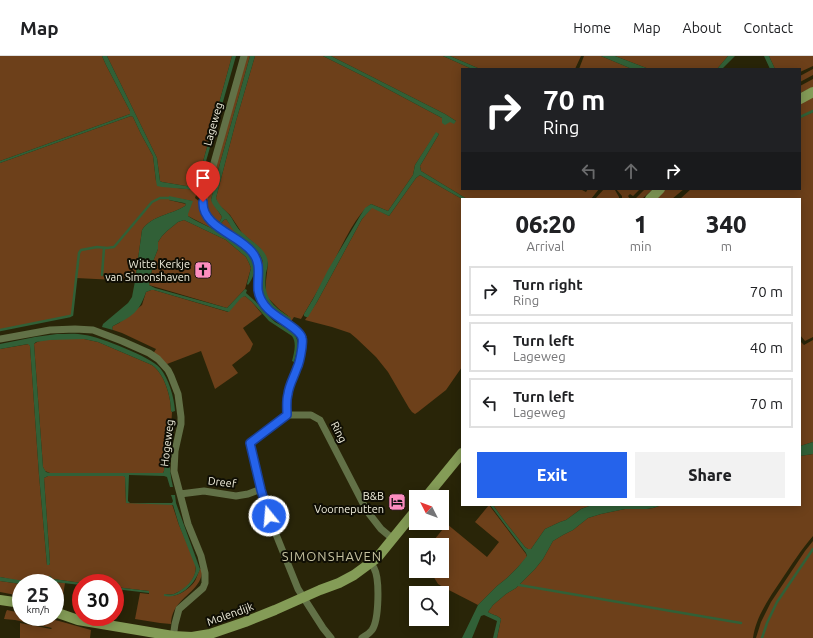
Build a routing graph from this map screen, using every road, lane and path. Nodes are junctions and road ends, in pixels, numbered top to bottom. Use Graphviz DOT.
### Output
graph roads {
  1 [pos="244,56"];
  2 [pos="813,92"];
  3 [pos="801,98"];
  4 [pos="659,190"];
  5 [pos="651,198"];
  6 [pos="0,339"];
  7 [pos="287,415"];
  8 [pos="461,454"];
  9 [pos="261,490"];
  10 [pos="432,490"];
  11 [pos="180,494"];
  12 [pos="409,519"];
  13 [pos="393,539"];
  14 [pos="370,563"];
  15 [pos="304,597"];
  16 [pos="0,600"];
  17 [pos="12,602"];
  18 [pos="64,615"];
  19 [pos="371,635"];
  20 [pos="173,637"];
  21 [pos="331,638"];
  22 [pos="362,638"];
  1 -- 7 [label="street, Lageweg"];
  2 -- 3 [label="main road"];
  4 -- 5 [label="main road"];
  6 -- 11 [label="street, Hogeweg"];
  7 -- 9 [label="street"];
  7 -- 13 [label="street, Ring"];
  8 -- 10 [label="main road"];
  9 -- 11 [label="street, Dreef"];
  9 -- 15 [label="street"];
  11 -- 20 [label="street, Hogeweg"];
  12 -- 13 [label="main road, Molendijk"];
  13 -- 14 [label="main road, Molendijk"];
  14 -- 15 [label="main road, Molendijk"];
  14 -- 19 [label="street"];
  15 -- 20 [label="main road, Molendijk"];
  15 -- 21 [label="street"];
  16 -- 17 [label="main road"];
  18 -- 20 [label="main road, Molendijk"];
  19 -- 22 [label="street"];
}
